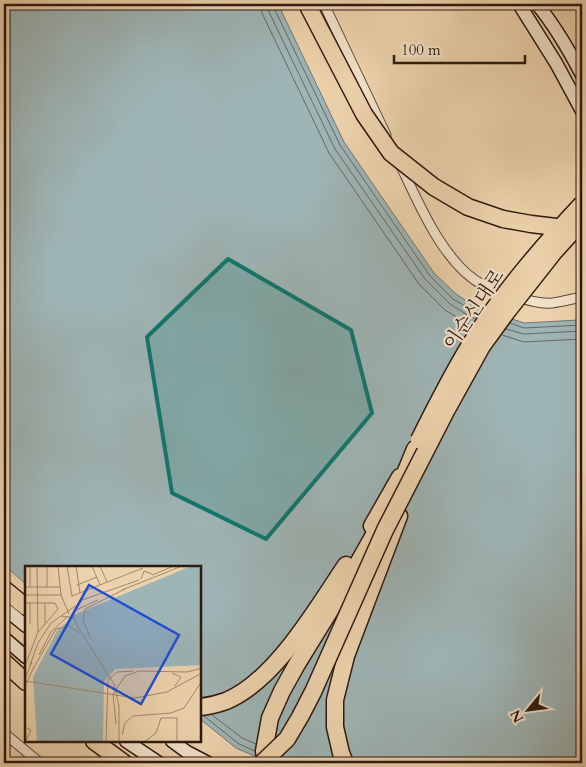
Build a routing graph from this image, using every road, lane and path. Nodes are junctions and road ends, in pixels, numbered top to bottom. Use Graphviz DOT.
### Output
graph roads {
  1 [pos="308,4"];
  2 [pos="324,4"];
  3 [pos="519,4"];
  4 [pos="537,4"];
  5 [pos="582,75"];
  6 [pos="582,111"];
  7 [pos="582,204"];
  8 [pos="582,221"];
  9 [pos="582,227"];
  10 [pos="582,297"];
  11 [pos="419,453"];
  12 [pos="4,589"];
  13 [pos="25,607"];
  14 [pos="4,608"];
  15 [pos="25,625"];
  16 [pos="4,638"];
  17 [pos="25,656"];
  18 [pos="4,662"];
  19 [pos="25,681"];
  20 [pos="201,707"];
  21 [pos="4,733"];
  22 [pos="95,742"];
  23 [pos="128,742"];
  24 [pos="173,742"];
  25 [pos="40,763"];
  26 [pos="124,763"];
  27 [pos="159,763"];
  28 [pos="208,763"];
  29 [pos="262,763"];
  30 [pos="266,763"];
  31 [pos="345,763"];
  1 -- 9 [label="highway, bridge"];
  2 -- 10 [label="street"];
  3 -- 6 [label="main road"];
  4 -- 5 [label="main road"];
  7 -- 11 [label="highway, 이순신대로, bridge"];
  8 -- 11 [label="highway, 이순신대로, bridge"];
  11 -- 20 [label="highway"];
  11 -- 29 [label="highway, bridge"];
  11 -- 30 [label="highway"];
  11 -- 31 [label="highway, bridge"];
  12 -- 13 [label="highway"];
  14 -- 15 [label="main road"];
  16 -- 17 [label="main road"];
  18 -- 19 [label="highway"];
  21 -- 25 [label="street"];
  22 -- 26 [label="highway"];
  23 -- 27 [label="main road"];
  24 -- 28 [label="main road"];
}
